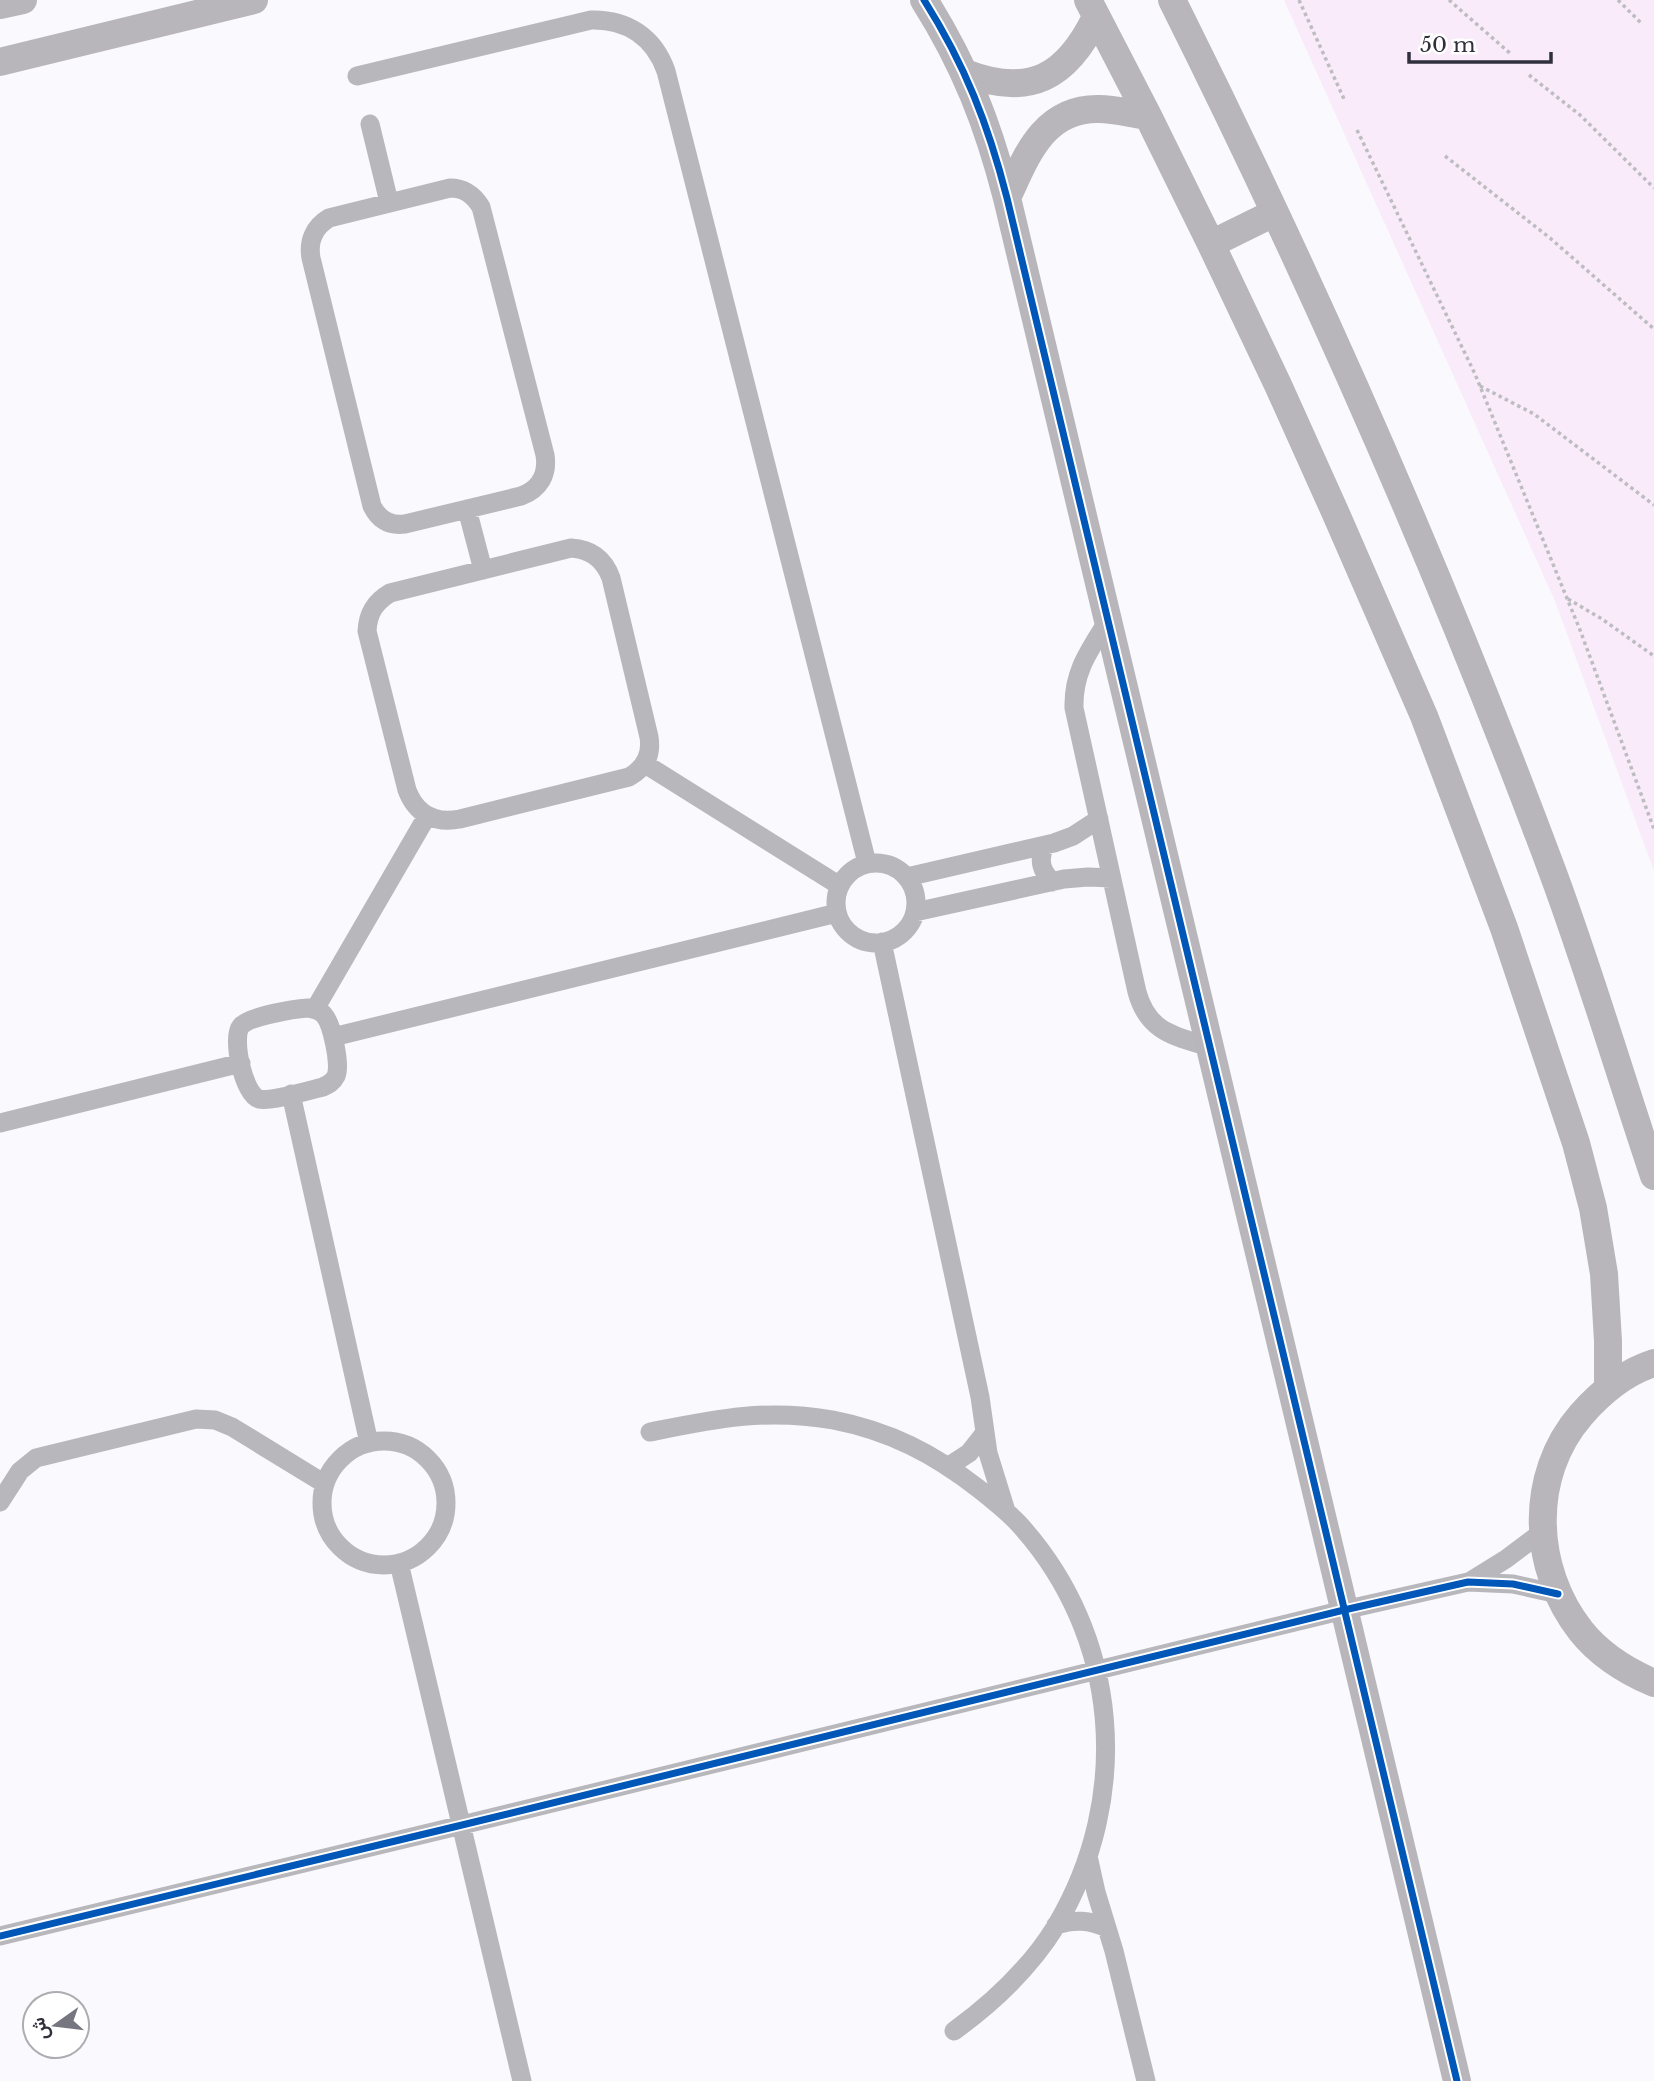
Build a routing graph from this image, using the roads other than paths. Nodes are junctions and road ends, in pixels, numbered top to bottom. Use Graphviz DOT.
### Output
graph roads {
  1 [pos="23,0"];
  2 [pos="254,0"];
  3 [pos="924,0"];
  4 [pos="1172,0"];
  5 [pos="0,5"];
  6 [pos="1092,8"];
  7 [pos="0,62"];
  8 [pos="965,73"];
  9 [pos="357,76"];
  10 [pos="1148,116"];
  11 [pos="370,124"];
  12 [pos="1007,198"];
  13 [pos="389,202"];
  14 [pos="1275,213"];
  15 [pos="1211,244"];
  16 [pos="467,509"];
  17 [pos="483,570"];
  18 [pos="1107,622"];
  19 [pos="645,764"];
  20 [pos="427,816"];
  21 [pos="1099,819"];
  22 [pos="1045,846"];
  23 [pos="867,863"];
  24 [pos="907,877"];
  25 [pos="1112,877"];
  26 [pos="1053,882"];
  27 [pos="839,886"];
  28 [pos="915,912"];
  29 [pos="837,913"];
  30 [pos="882,942"];
  31 [pos="315,1009"];
  32 [pos="333,1037"];
  33 [pos="1209,1047"];
  34 [pos="241,1063"];
  35 [pos="291,1094"];
  36 [pos="0,1123"];
  37 [pos="1654,1176"];
  38 [pos="1654,1363"];
  39 [pos="1608,1388"];
  40 [pos="650,1432"];
  41 [pos="984,1434"];
  42 [pos="369,1443"];
  43 [pos="949,1466"];
  44 [pos="325,1483"];
  45 [pos="0,1502"];
  46 [pos="1006,1511"];
  47 [pos="1542,1532"];
  48 [pos="399,1563"];
  49 [pos="1468,1583"];
  50 [pos="1558,1594"];
  51 [pos="1344,1610"];
  52 [pos="1097,1671"];
  53 [pos="1654,1683"];
  54 [pos="462,1825"];
  55 [pos="1088,1855"];
  56 [pos="1056,1925"];
  57 [pos="1107,1928"];
  58 [pos="0,1936"];
  59 [pos="954,2031"];
  60 [pos="522,2081"];
  61 [pos="1146,2081"];
  62 [pos="1457,2081"];
  1 -- 5 [label="main road"];
  2 -- 7 [label="main road"];
  3 -- 8 [label="main road"];
  4 -- 14 [label="main road"];
  6 -- 8 [label="main road"];
  6 -- 10 [label="main road"];
  8 -- 12 [label="main road"];
  9 -- 23 [label="street"];
  10 -- 12 [label="main road"];
  10 -- 15 [label="main road"];
  11 -- 13 [label="street"];
  12 -- 18 [label="main road"];
  13 -- 16 [label="street"];
  13 -- 16 [label="street"];
  14 -- 15 [label="main road"];
  14 -- 37 [label="main road"];
  15 -- 39 [label="main road"];
  16 -- 17 [label="street"];
  17 -- 19 [label="street"];
  17 -- 20 [label="street"];
  18 -- 21 [label="street"];
  18 -- 33 [label="main road"];
  19 -- 20 [label="street"];
  19 -- 27 [label="street"];
  20 -- 31 [label="street"];
  21 -- 22 [label="street"];
  21 -- 25 [label="street"];
  22 -- 24 [label="street"];
  22 -- 26 [label="street"];
  23 -- 24 [label="street"];
  23 -- 27 [label="street"];
  24 -- 28 [label="street"];
  25 -- 26 [label="street"];
  25 -- 33 [label="street"];
  26 -- 28 [label="street"];
  27 -- 29 [label="street"];
  28 -- 30 [label="street"];
  29 -- 30 [label="street"];
  29 -- 32 [label="street"];
  30 -- 41 [label="street"];
  31 -- 32 [label="street"];
  31 -- 34 [label="street"];
  32 -- 35 [label="street"];
  33 -- 51 [label="main road"];
  34 -- 35 [label="street"];
  34 -- 36 [label="street"];
  35 -- 42 [label="street"];
  38 -- 39 [label="main road"];
  39 -- 47 [label="main road"];
  40 -- 43 [label="street"];
  41 -- 43 [label="street"];
  41 -- 46 [label="street"];
  42 -- 44 [label="street"];
  42 -- 48 [label="street"];
  43 -- 46 [label="street"];
  44 -- 45 [label="street"];
  44 -- 48 [label="street"];
  46 -- 52 [label="street"];
  47 -- 49 [label="street"];
  47 -- 50 [label="main road"];
  48 -- 54 [label="street"];
  49 -- 50 [label="street"];
  49 -- 51 [label="street"];
  50 -- 53 [label="main road"];
  51 -- 52 [label="street"];
  51 -- 62 [label="main road"];
  52 -- 54 [label="street"];
  52 -- 55 [label="street"];
  54 -- 58 [label="street"];
  54 -- 60 [label="street"];
  55 -- 56 [label="street"];
  55 -- 57 [label="street"];
  56 -- 57 [label="street"];
  56 -- 59 [label="street"];
  57 -- 61 [label="street"];
}
